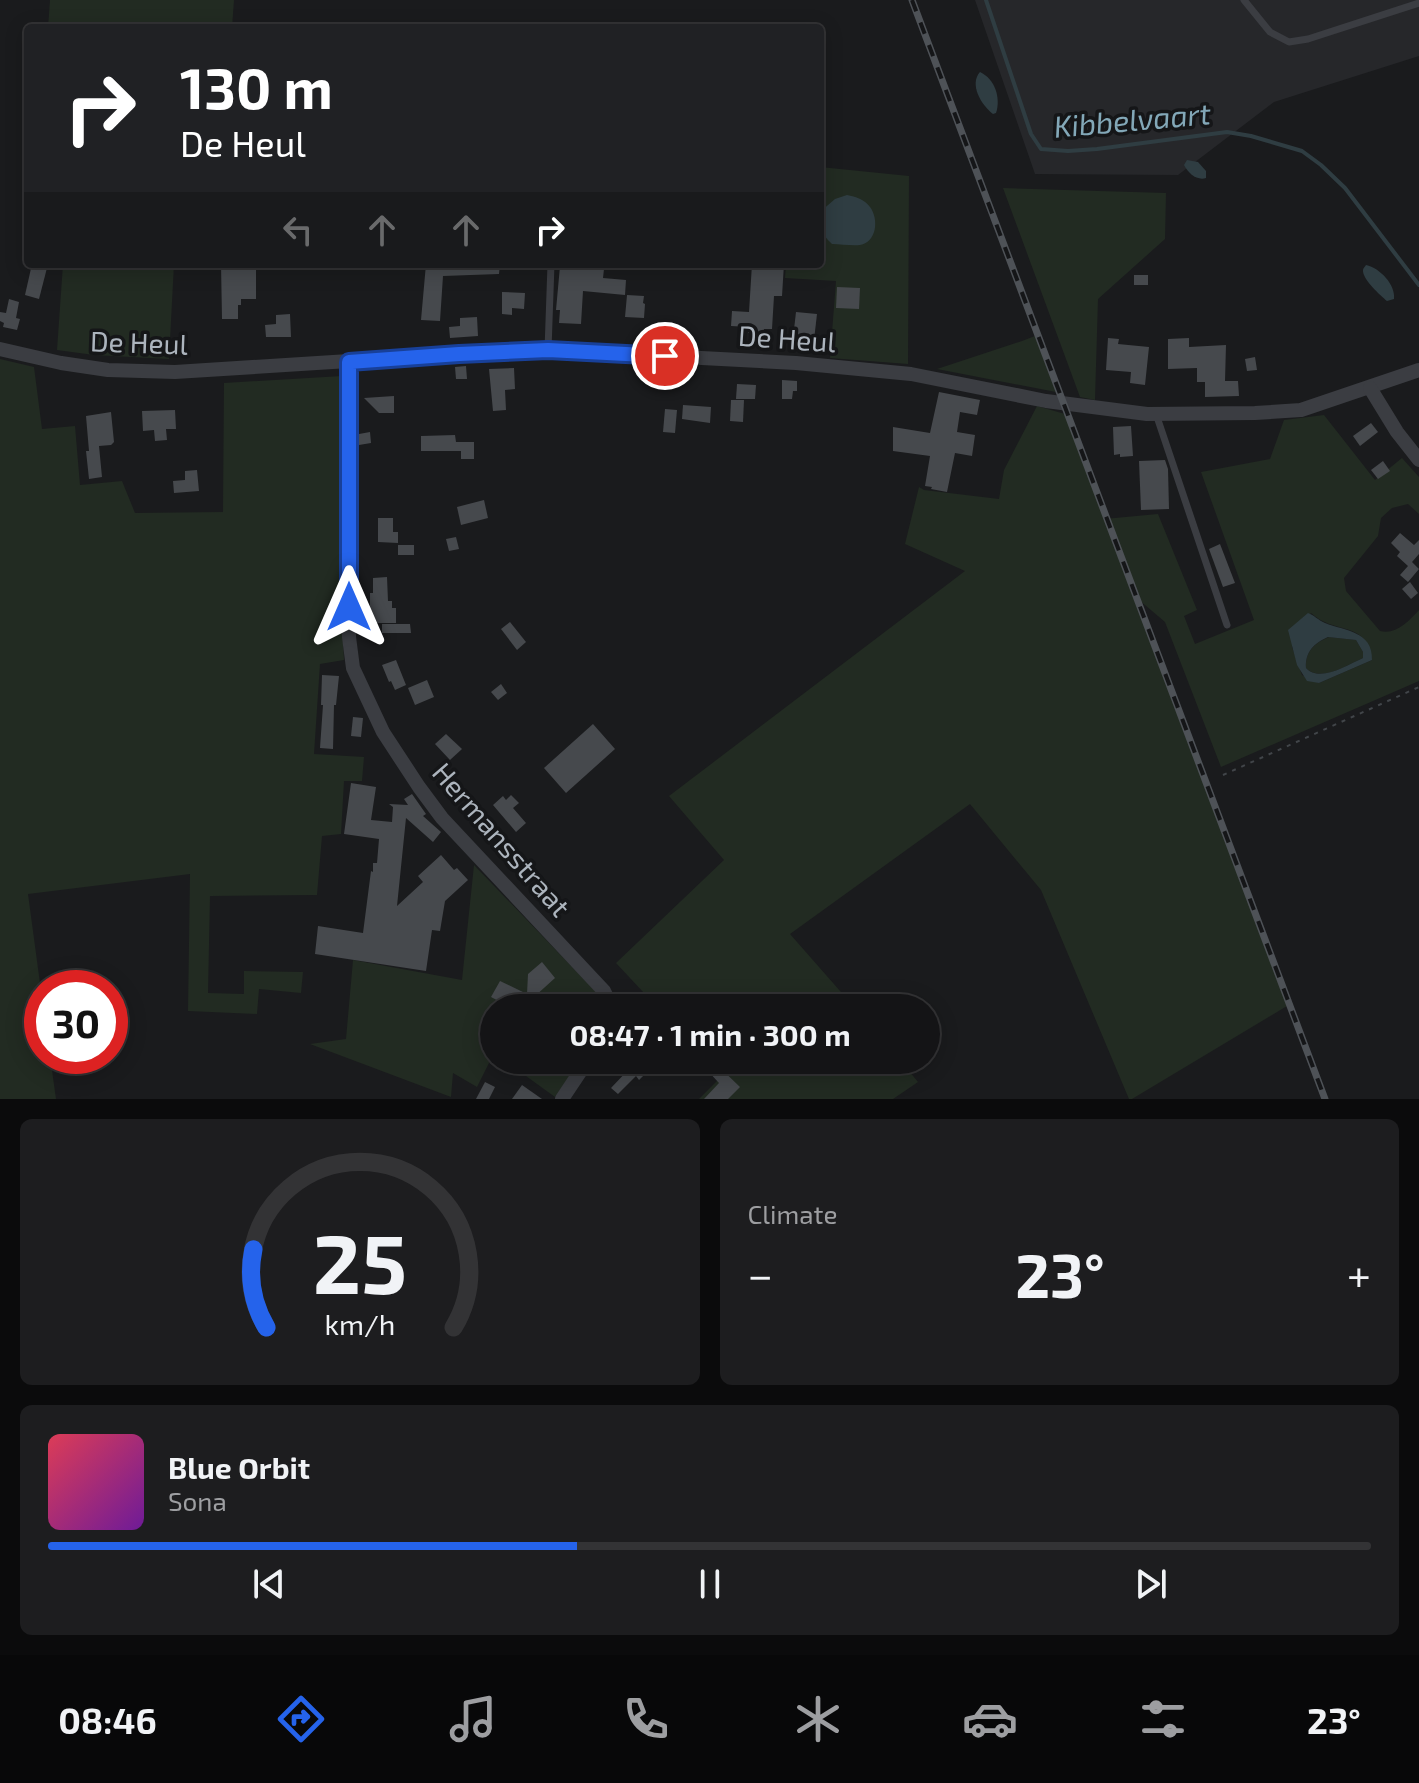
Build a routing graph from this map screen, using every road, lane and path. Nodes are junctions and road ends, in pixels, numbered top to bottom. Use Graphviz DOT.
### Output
graph roads {
  1 [pos="1244,0"];
  2 [pos="1419,3"];
  3 [pos="551,268"];
  4 [pos="0,349"];
  5 [pos="548,350"];
  6 [pos="349,362"];
  7 [pos="1419,370"];
  8 [pos="1370,388"];
  9 [pos="1156,414"];
  10 [pos="1419,460"];
  11 [pos="1227,625"];
  12 [pos="1419,687"];
  13 [pos="1223,775"];
  14 [pos="605,994"];
  15 [pos="579,1074"];
  16 [pos="562,1099"];
  1 -- 2 [label="lane"];
  3 -- 5 [label="lane"];
  4 -- 6 [label="street, De Heul"];
  5 -- 6 [label="street, De Heul"];
  5 -- 9 [label="street, De Heul"];
  6 -- 14 [label="street, Hermansstraat"];
  7 -- 8 [label="street, De Heul"];
  8 -- 9 [label="street, De Heul"];
  8 -- 10 [label="street"];
  9 -- 11 [label="lane"];
  12 -- 13 [label="path"];
  15 -- 16 [label="street"];
}
